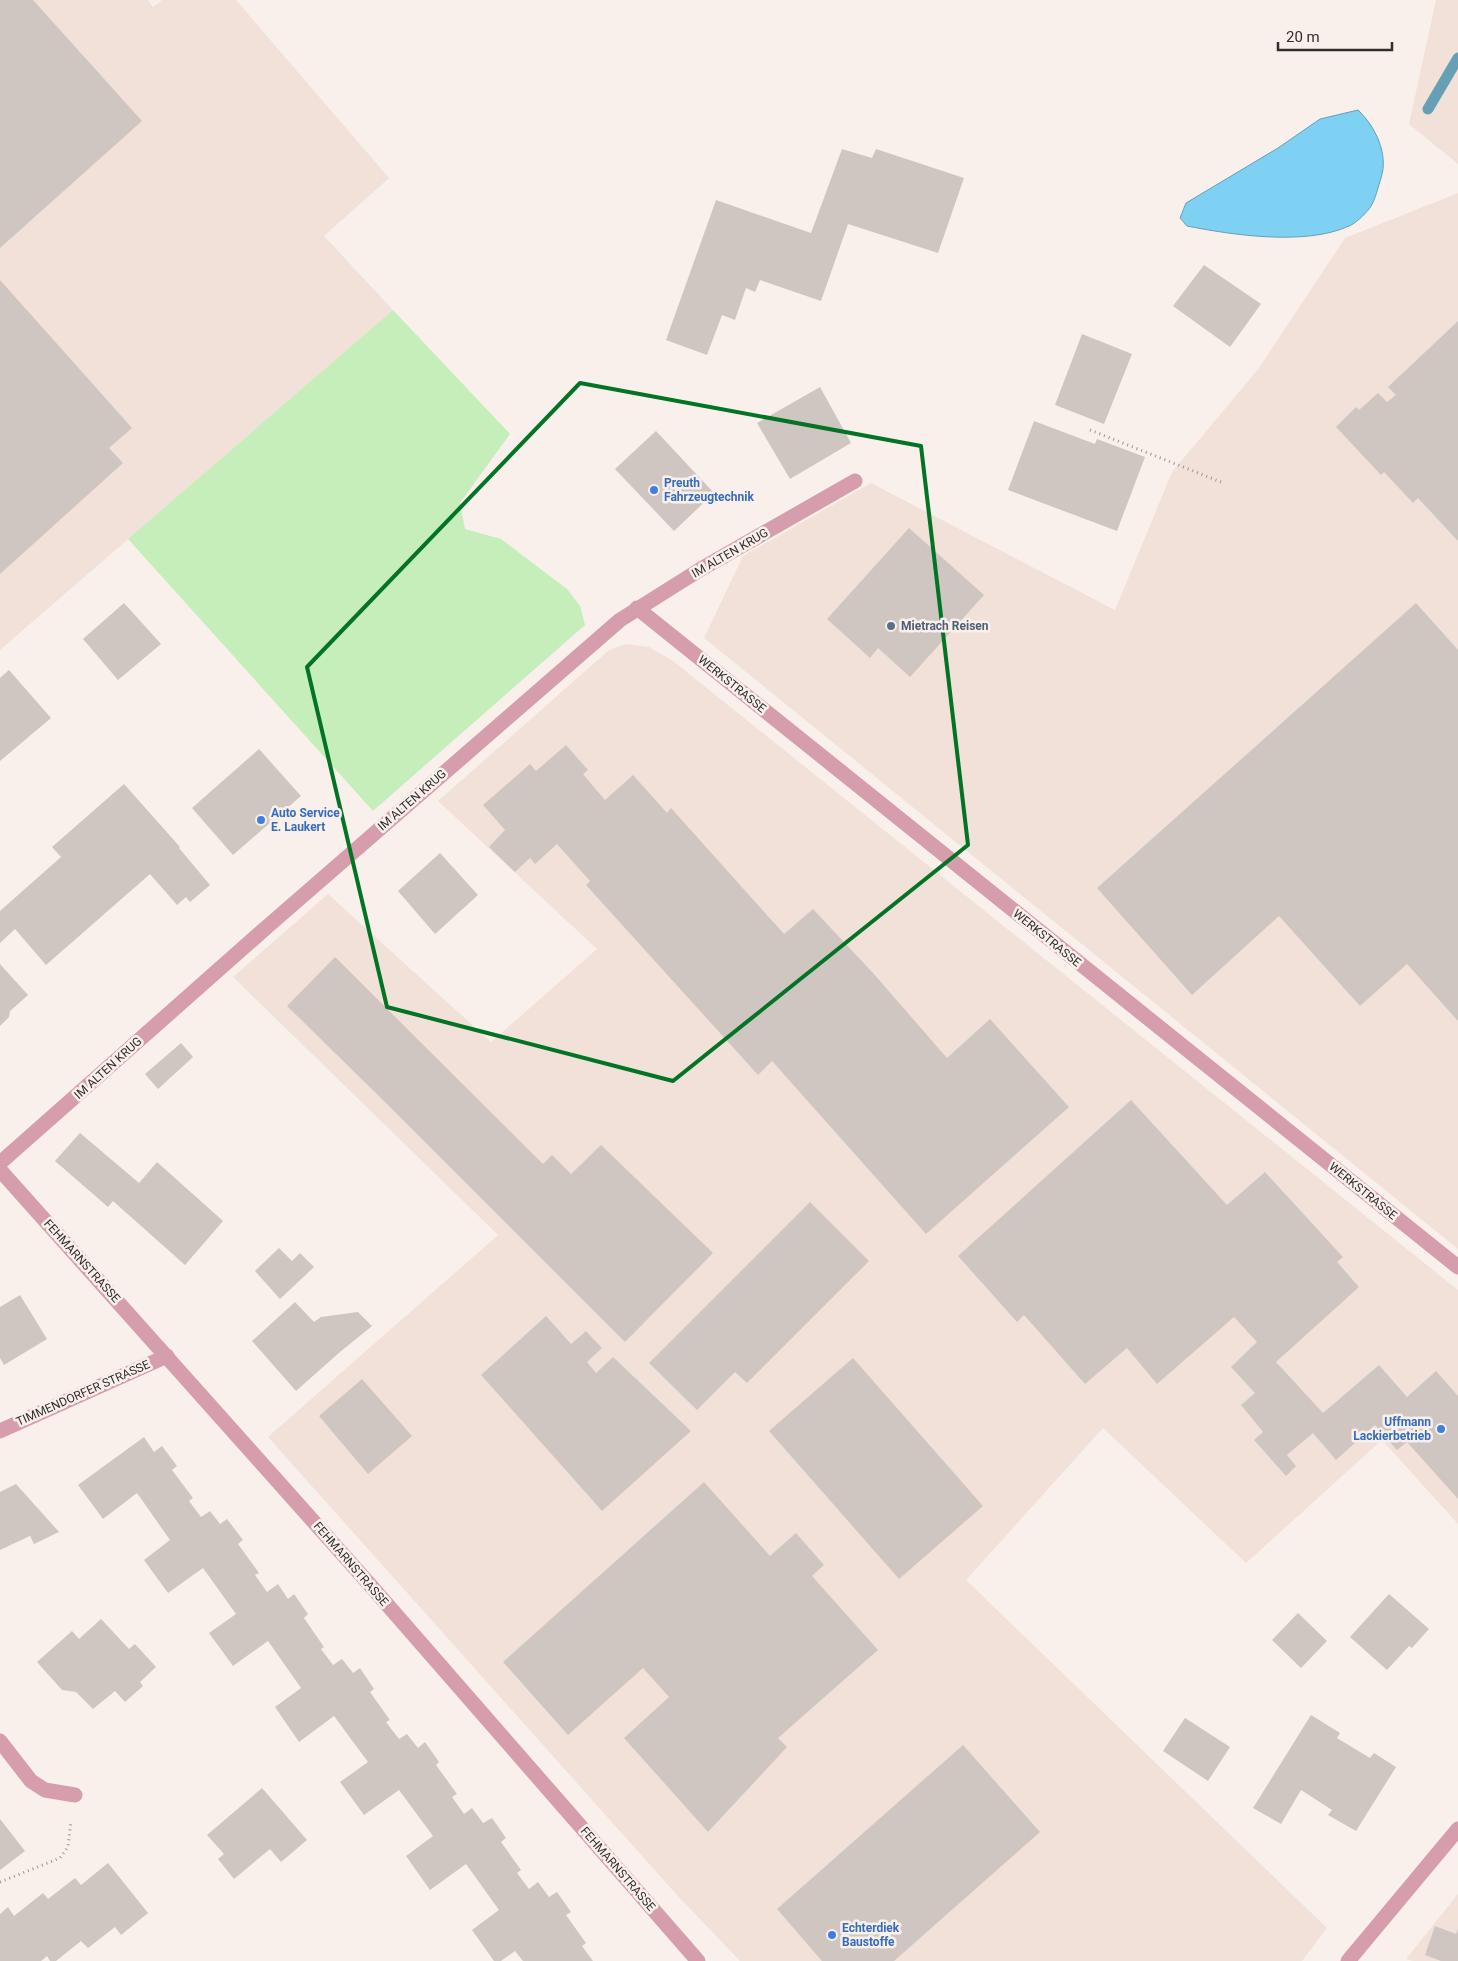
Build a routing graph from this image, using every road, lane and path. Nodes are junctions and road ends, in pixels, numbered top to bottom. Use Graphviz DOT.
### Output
graph roads {
  1 [pos="1090,430"];
  2 [pos="855,481"];
  3 [pos="1221,482"];
  4 [pos="637,608"];
  5 [pos="0,1163"];
  6 [pos="0,1170"];
  7 [pos="1458,1267"];
  8 [pos="167,1356"];
  9 [pos="0,1431"];
  10 [pos="0,1741"];
  11 [pos="74,1795"];
  12 [pos="1458,1829"];
  13 [pos="0,1882"];
  14 [pos="698,1961"];
  15 [pos="1348,1961"];
  1 -- 3 [label="path"];
  2 -- 4 [label="street, IM ALTEN KRUG"];
  4 -- 5 [label="street, IM ALTEN KRUG"];
  4 -- 7 [label="street, WERKSTRASSE"];
  6 -- 8 [label="street, FEHMARNSTRASSE"];
  8 -- 9 [label="street, TIMMENDORFER STRASSE"];
  8 -- 14 [label="street, FEHMARNSTRASSE"];
  10 -- 11 [label="street"];
  11 -- 13 [label="path"];
  12 -- 15 [label="street"];
}
